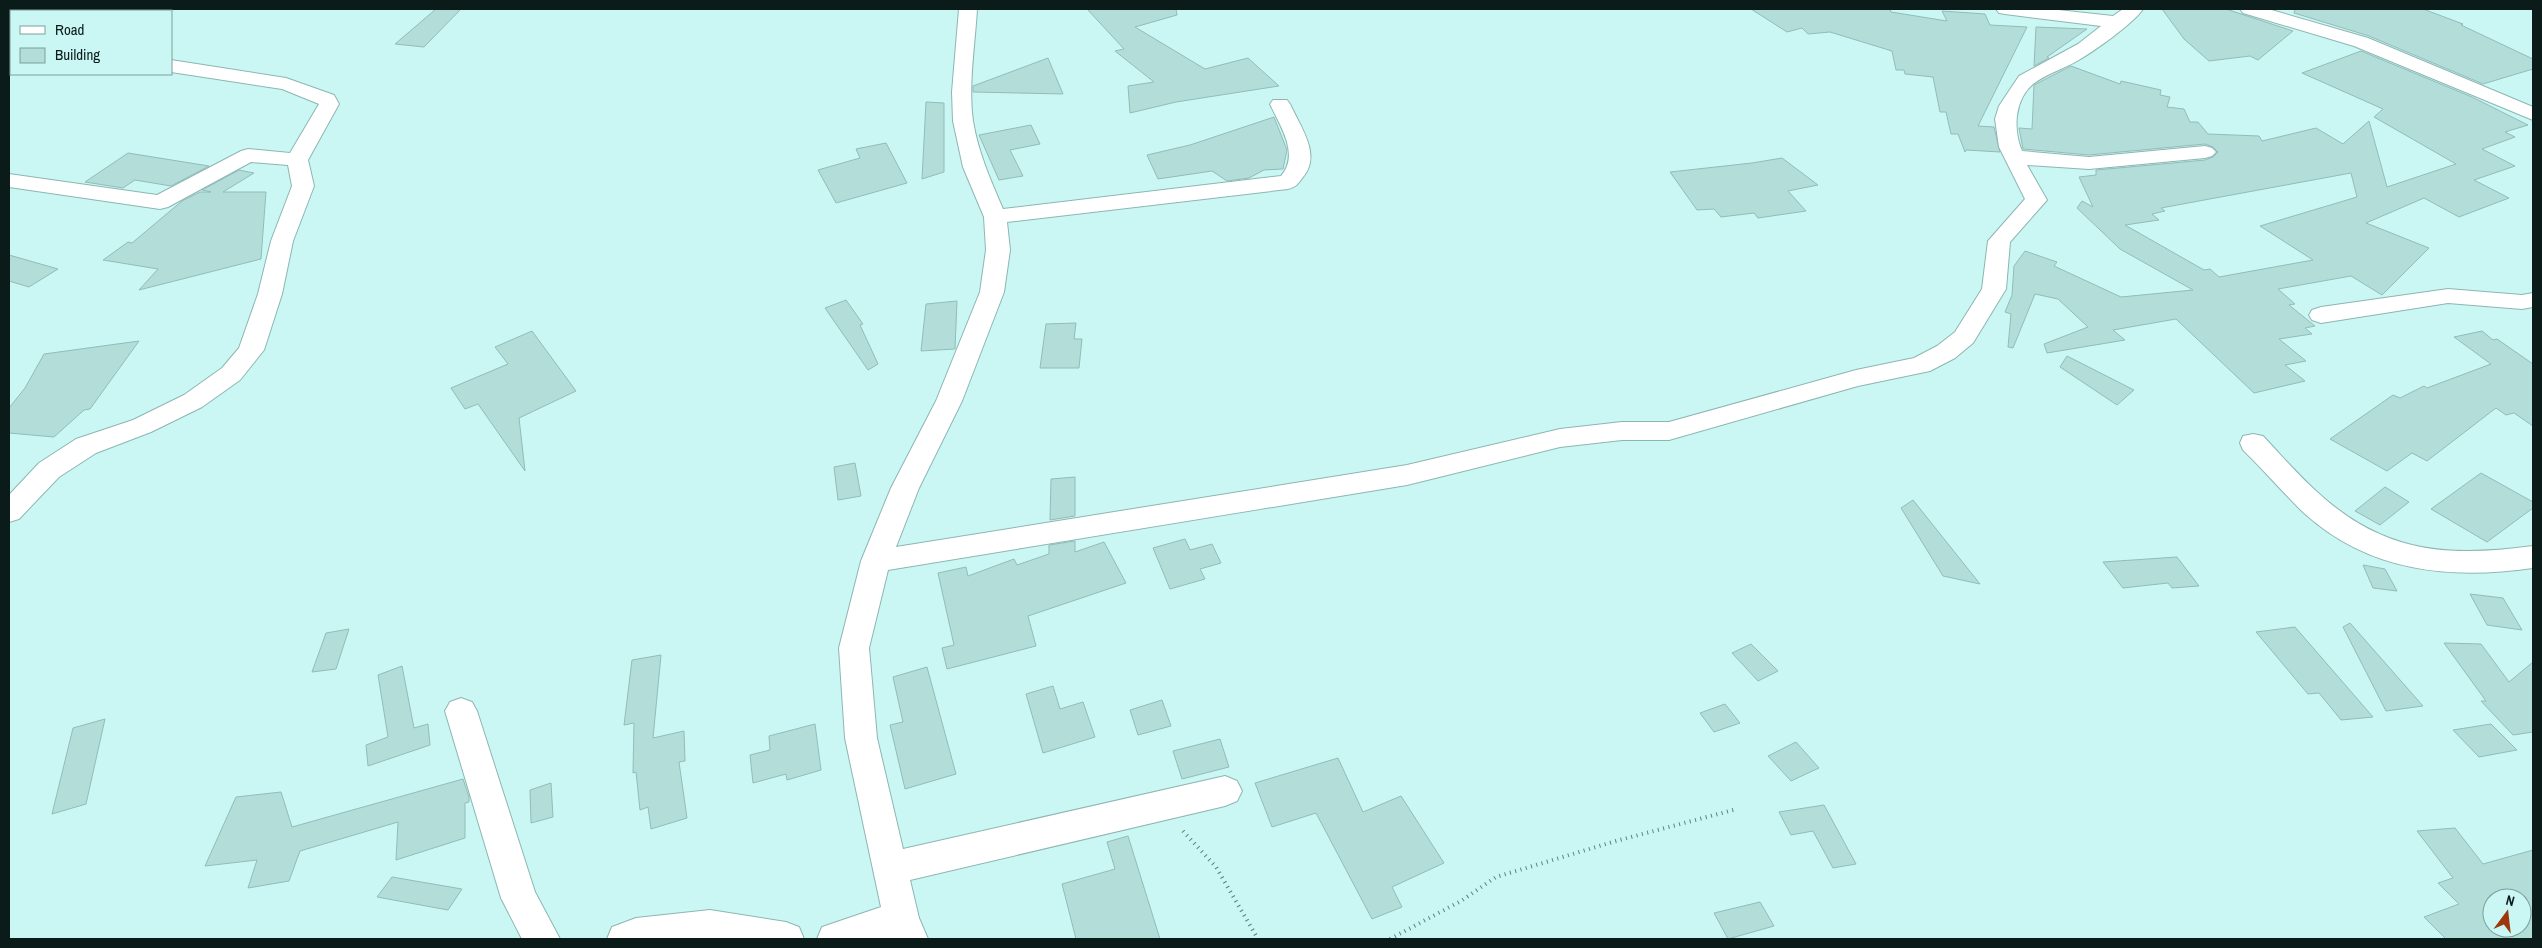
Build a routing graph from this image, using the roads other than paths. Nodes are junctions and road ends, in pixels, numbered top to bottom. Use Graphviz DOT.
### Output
graph roads {
  1 [pos="968,9"];
  2 [pos="2005,9"];
  3 [pos="2134,9"];
  4 [pos="2249,9"];
  5 [pos="2268,12"];
  6 [pos="2114,22"];
  7 [pos="172,66"];
  8 [pos="1280,104"];
  9 [pos="2533,114"];
  10 [pos="2206,152"];
  11 [pos="2013,156"];
  12 [pos="297,160"];
  13 [pos="9,181"];
  14 [pos="995,217"];
  15 [pos="2533,300"];
  16 [pos="2321,315"];
  17 [pos="2253,442"];
  18 [pos="9,512"];
  19 [pos="2533,557"];
  20 [pos="876,561"];
  21 [pos="461,710"];
  22 [pos="1225,791"];
  23 [pos="891,868"];
  24 [pos="905,929"];
  25 [pos="542,939"];
  26 [pos="625,939"];
  27 [pos="786,939"];
  28 [pos="834,939"];
  1 -- 14 [label="street"];
  2 -- 6 [label="street"];
  3 -- 6 [label="street"];
  4 -- 5 [label="street"];
  5 -- 9 [label="street"];
  6 -- 11 [label="street"];
  7 -- 12 [label="street"];
  8 -- 14 [label="street"];
  10 -- 11 [label="street"];
  11 -- 20 [label="street"];
  12 -- 13 [label="street"];
  12 -- 18 [label="street"];
  14 -- 20 [label="street"];
  15 -- 16 [label="street"];
  17 -- 19 [label="street"];
  20 -- 23 [label="street"];
  21 -- 25 [label="street"];
  22 -- 23 [label="street"];
  23 -- 24 [label="street"];
  24 -- 28 [label="street"];
  26 -- 27 [label="street"];
}
